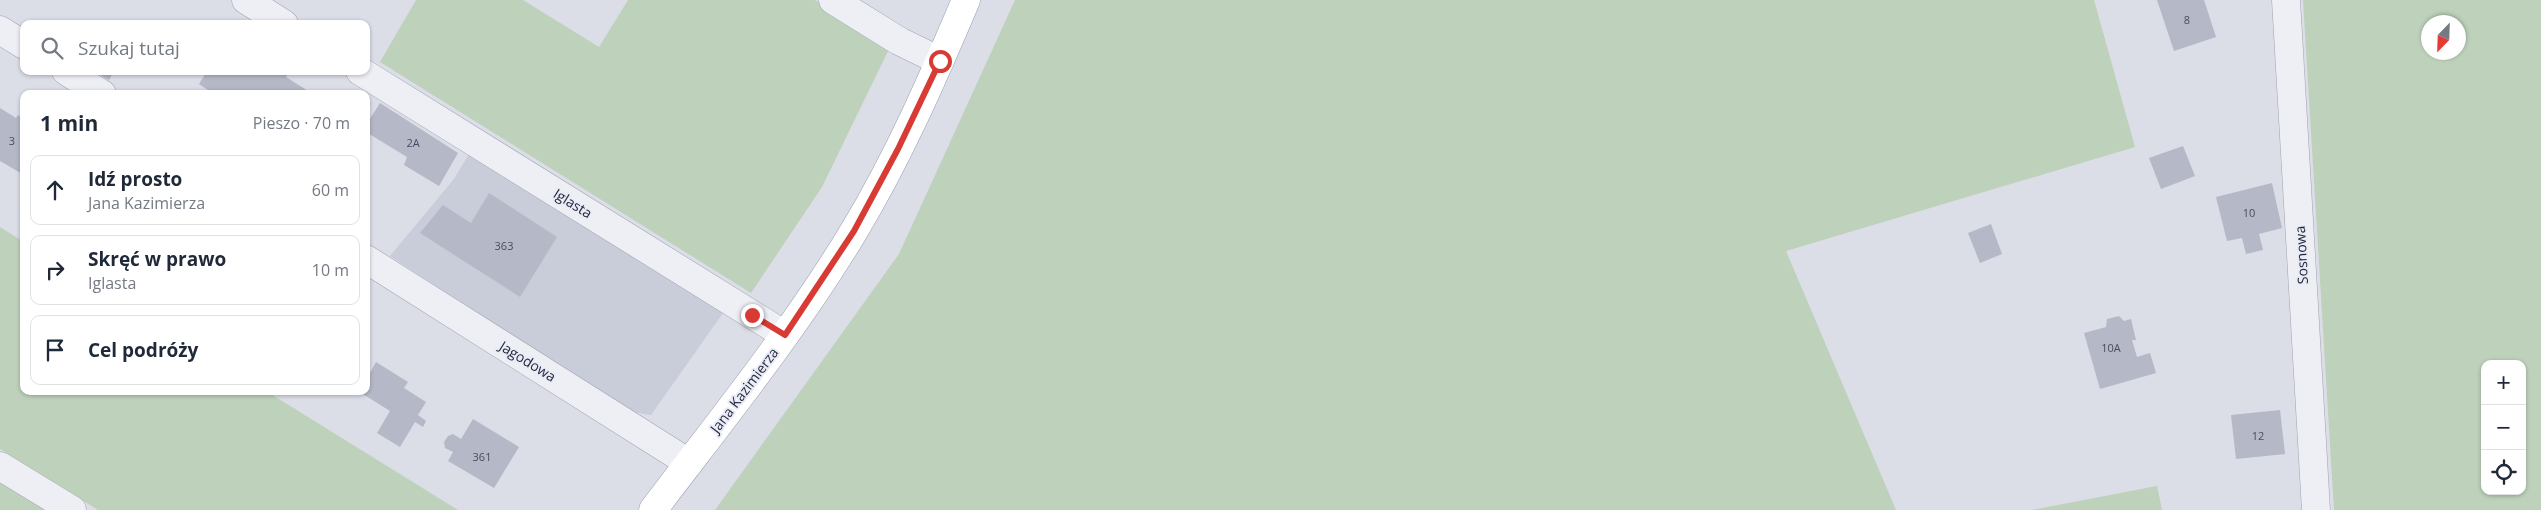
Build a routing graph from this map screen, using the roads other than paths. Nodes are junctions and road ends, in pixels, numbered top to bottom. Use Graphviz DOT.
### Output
graph roads {
  1 [pos="246,0"];
  2 [pos="834,0"];
  3 [pos="966,0"];
  4 [pos="2286,0"];
  5 [pos="278,20"];
  6 [pos="0,30"];
  7 [pos="20,42"];
  8 [pos="940,61"];
  9 [pos="72,75"];
  10 [pos="366,75"];
  11 [pos="96,90"];
  12 [pos="370,262"];
  13 [pos="785,335"];
  14 [pos="689,463"];
  15 [pos="0,466"];
  16 [pos="72,510"];
  17 [pos="653,510"];
  18 [pos="2316,510"];
  1 -- 5 [label="street"];
  2 -- 8 [label="street"];
  3 -- 8 [label="main road, Jana Kazimierza"];
  4 -- 18 [label="street, Sosnowa"];
  6 -- 7 [label="street"];
  8 -- 13 [label="main road, Jana Kazimierza"];
  9 -- 11 [label="street"];
  10 -- 13 [label="street, Iglasta"];
  12 -- 14 [label="street, Jagodowa"];
  13 -- 14 [label="main road, Jana Kazimierza"];
  14 -- 17 [label="main road, Jana Kazimierza"];
  15 -- 16 [label="street"];
}
